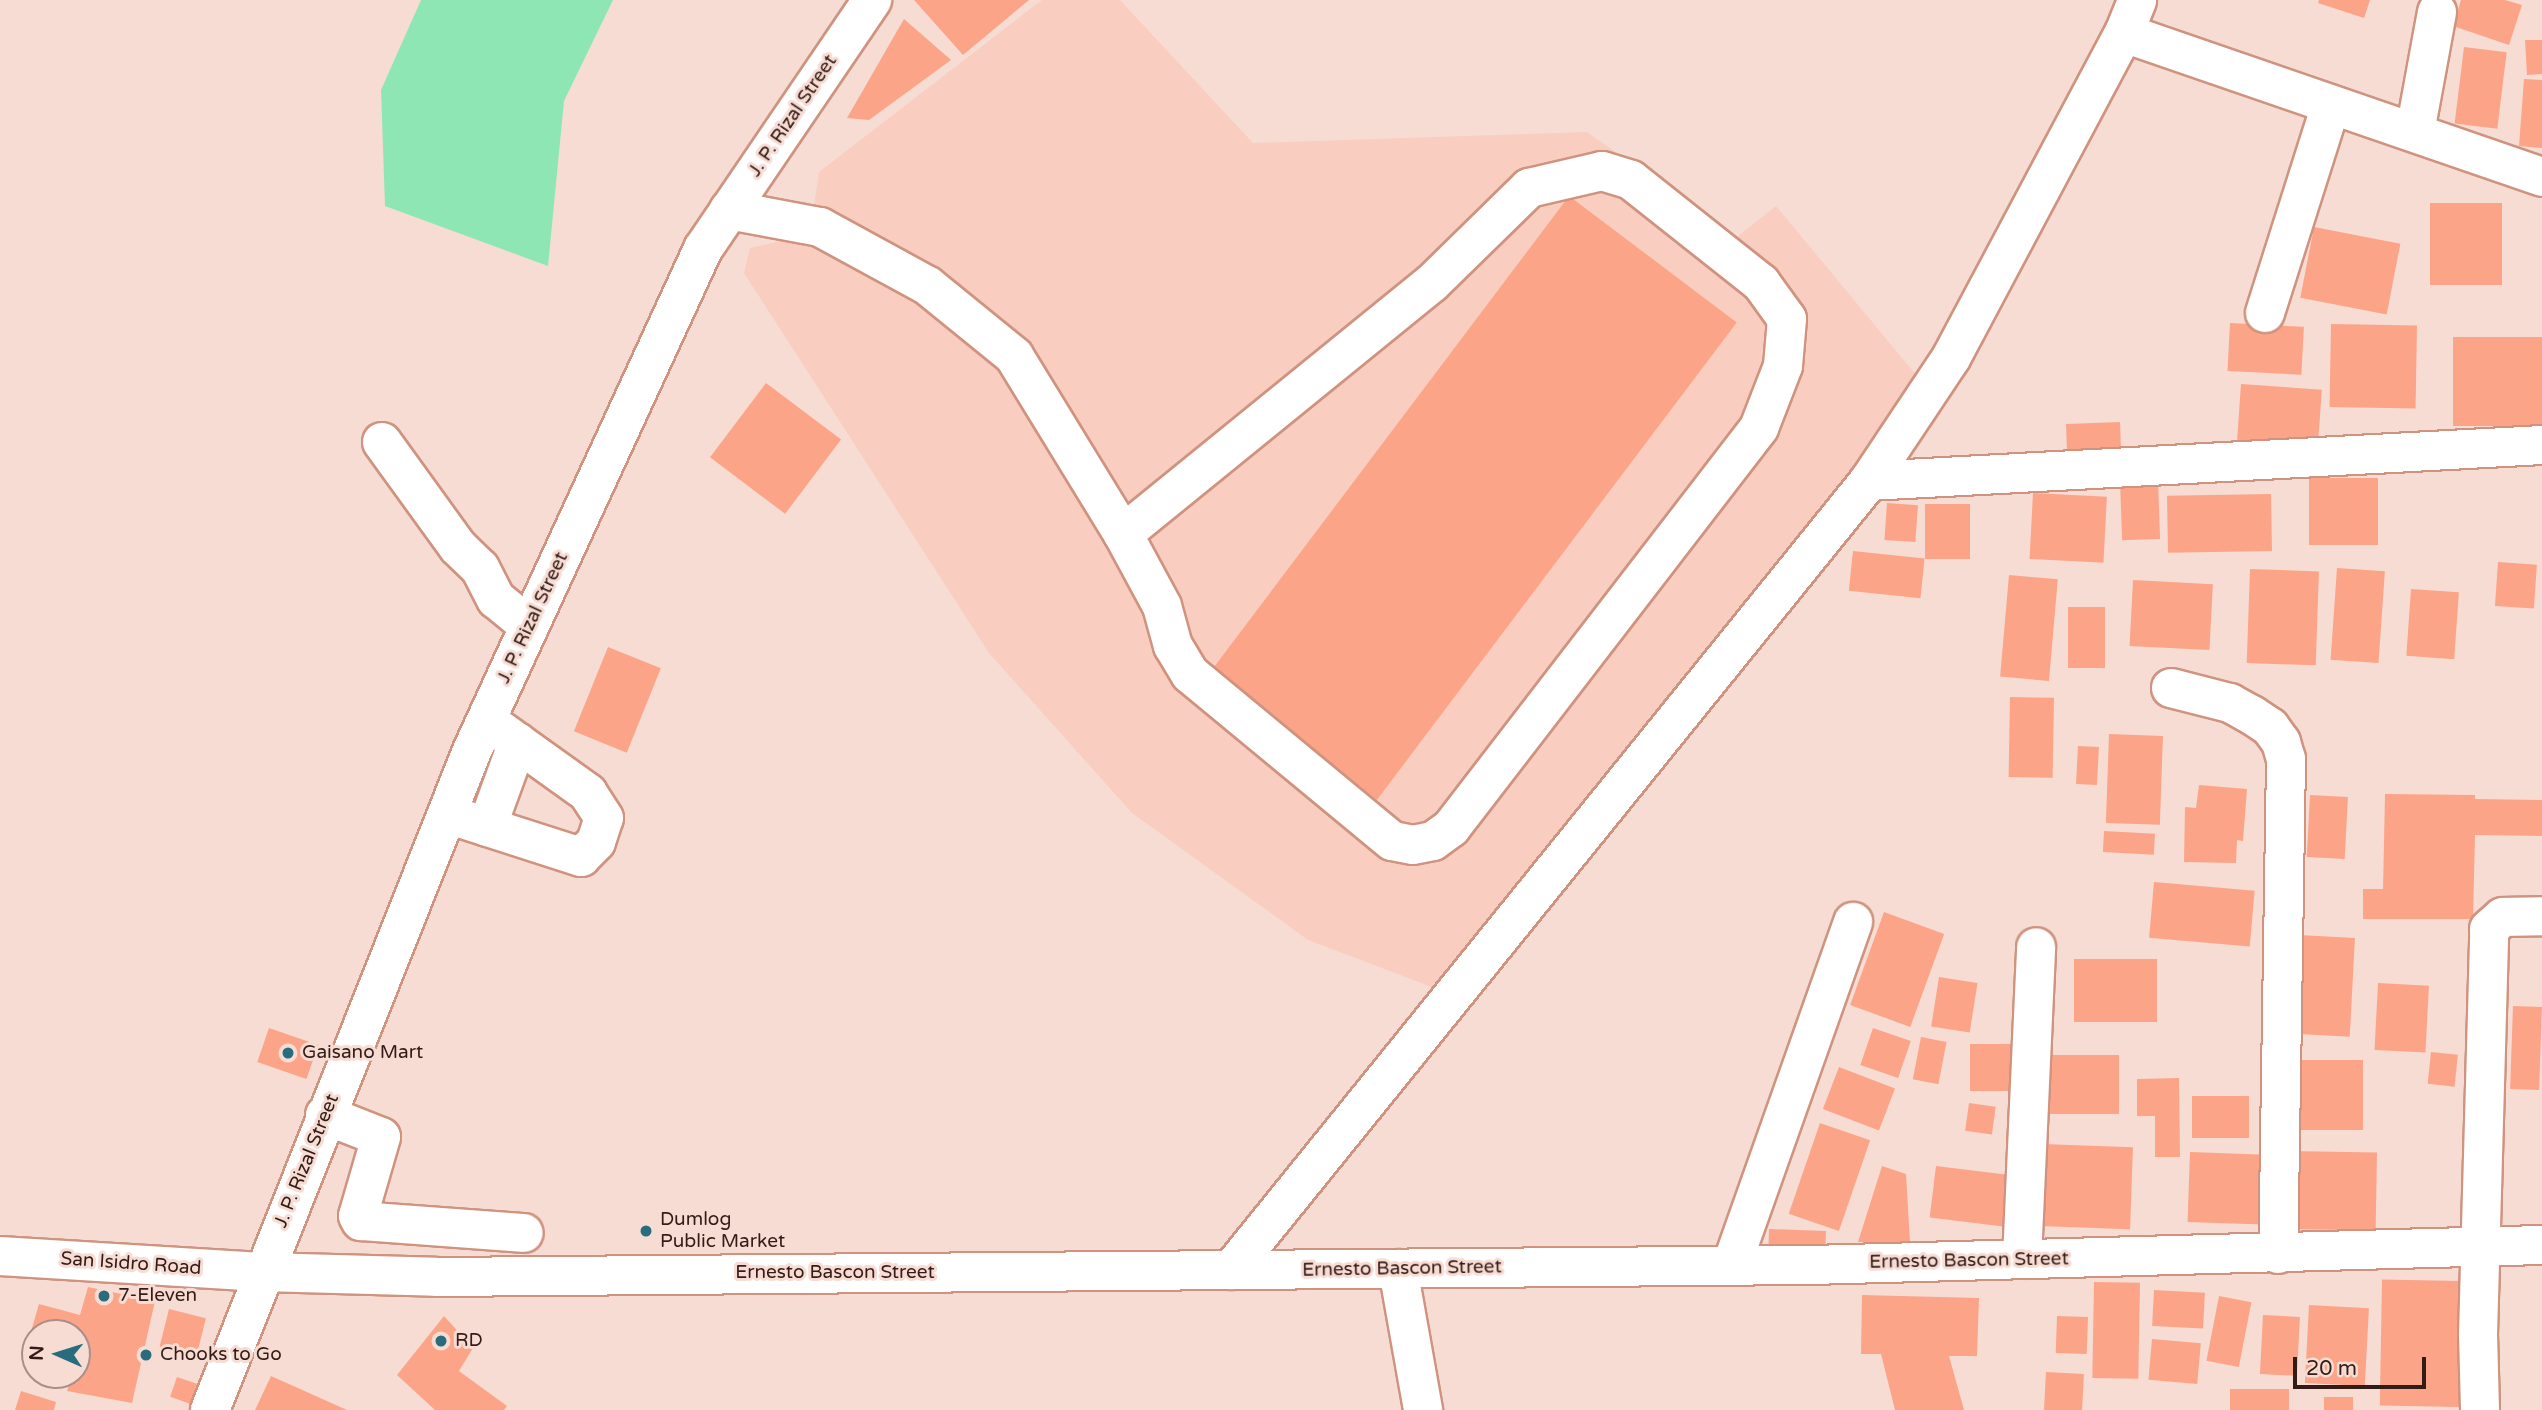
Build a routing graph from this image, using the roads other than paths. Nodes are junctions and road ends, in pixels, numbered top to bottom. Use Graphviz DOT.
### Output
graph roads {
  1 [pos="872,0"];
  2 [pos="2437,12"];
  3 [pos="2130,17"];
  4 [pos="2331,105"];
  5 [pos="2415,132"];
  6 [pos="2542,177"];
  7 [pos="729,210"];
  8 [pos="2265,313"];
  9 [pos="382,442"];
  10 [pos="2542,445"];
  11 [pos="1869,481"];
  12 [pos="1123,534"];
  13 [pos="530,626"];
  14 [pos="2171,688"];
  15 [pos="486,720"];
  16 [pos="518,742"];
  17 [pos="447,814"];
  18 [pos="487,827"];
  19 [pos="2542,916"];
  20 [pos="1853,922"];
  21 [pos="2036,947"];
  22 [pos="325,1115"];
  23 [pos="524,1233"];
  24 [pos="2542,1245"];
  25 [pos="2482,1247"];
  26 [pos="2277,1254"];
  27 [pos="0,1256"];
  28 [pos="2022,1259"];
  29 [pos="1732,1264"];
  30 [pos="1398,1269"];
  31 [pos="1231,1270"];
  32 [pos="262,1272"];
  33 [pos="210,1410"];
  34 [pos="1423,1410"];
  35 [pos="2480,1410"];
  1 -- 7 [label="street, J. P. Rizal Street"];
  2 -- 5 [label="street"];
  3 -- 4 [label="street"];
  3 -- 11 [label="street"];
  4 -- 5 [label="street"];
  4 -- 8 [label="street"];
  5 -- 6 [label="street"];
  7 -- 12 [label="street"];
  7 -- 13 [label="street, J. P. Rizal Street"];
  9 -- 13 [label="street"];
  10 -- 11 [label="street"];
  11 -- 31 [label="street"];
  12 -- 12 [label="street"];
  13 -- 15 [label="street, J. P. Rizal Street"];
  14 -- 26 [label="street"];
  15 -- 16 [label="street"];
  15 -- 17 [label="street, J. P. Rizal Street"];
  16 -- 18 [label="street"];
  16 -- 18 [label="street"];
  17 -- 18 [label="street"];
  17 -- 22 [label="street, J. P. Rizal Street"];
  19 -- 25 [label="street"];
  20 -- 29 [label="street"];
  21 -- 28 [label="street"];
  22 -- 23 [label="street"];
  22 -- 32 [label="street, J. P. Rizal Street"];
  24 -- 25 [label="street, Ernesto Bascon Street"];
  25 -- 26 [label="street, Ernesto Bascon Street"];
  25 -- 35 [label="street"];
  26 -- 28 [label="street, Ernesto Bascon Street"];
  27 -- 32 [label="street, San Isidro Road"];
  28 -- 29 [label="street, Ernesto Bascon Street"];
  29 -- 30 [label="street, Ernesto Bascon Street"];
  30 -- 31 [label="street, Ernesto Bascon Street"];
  30 -- 34 [label="street"];
  31 -- 32 [label="street, Ernesto Bascon Street"];
  32 -- 33 [label="street, J. P. Rizal Street"];
}
